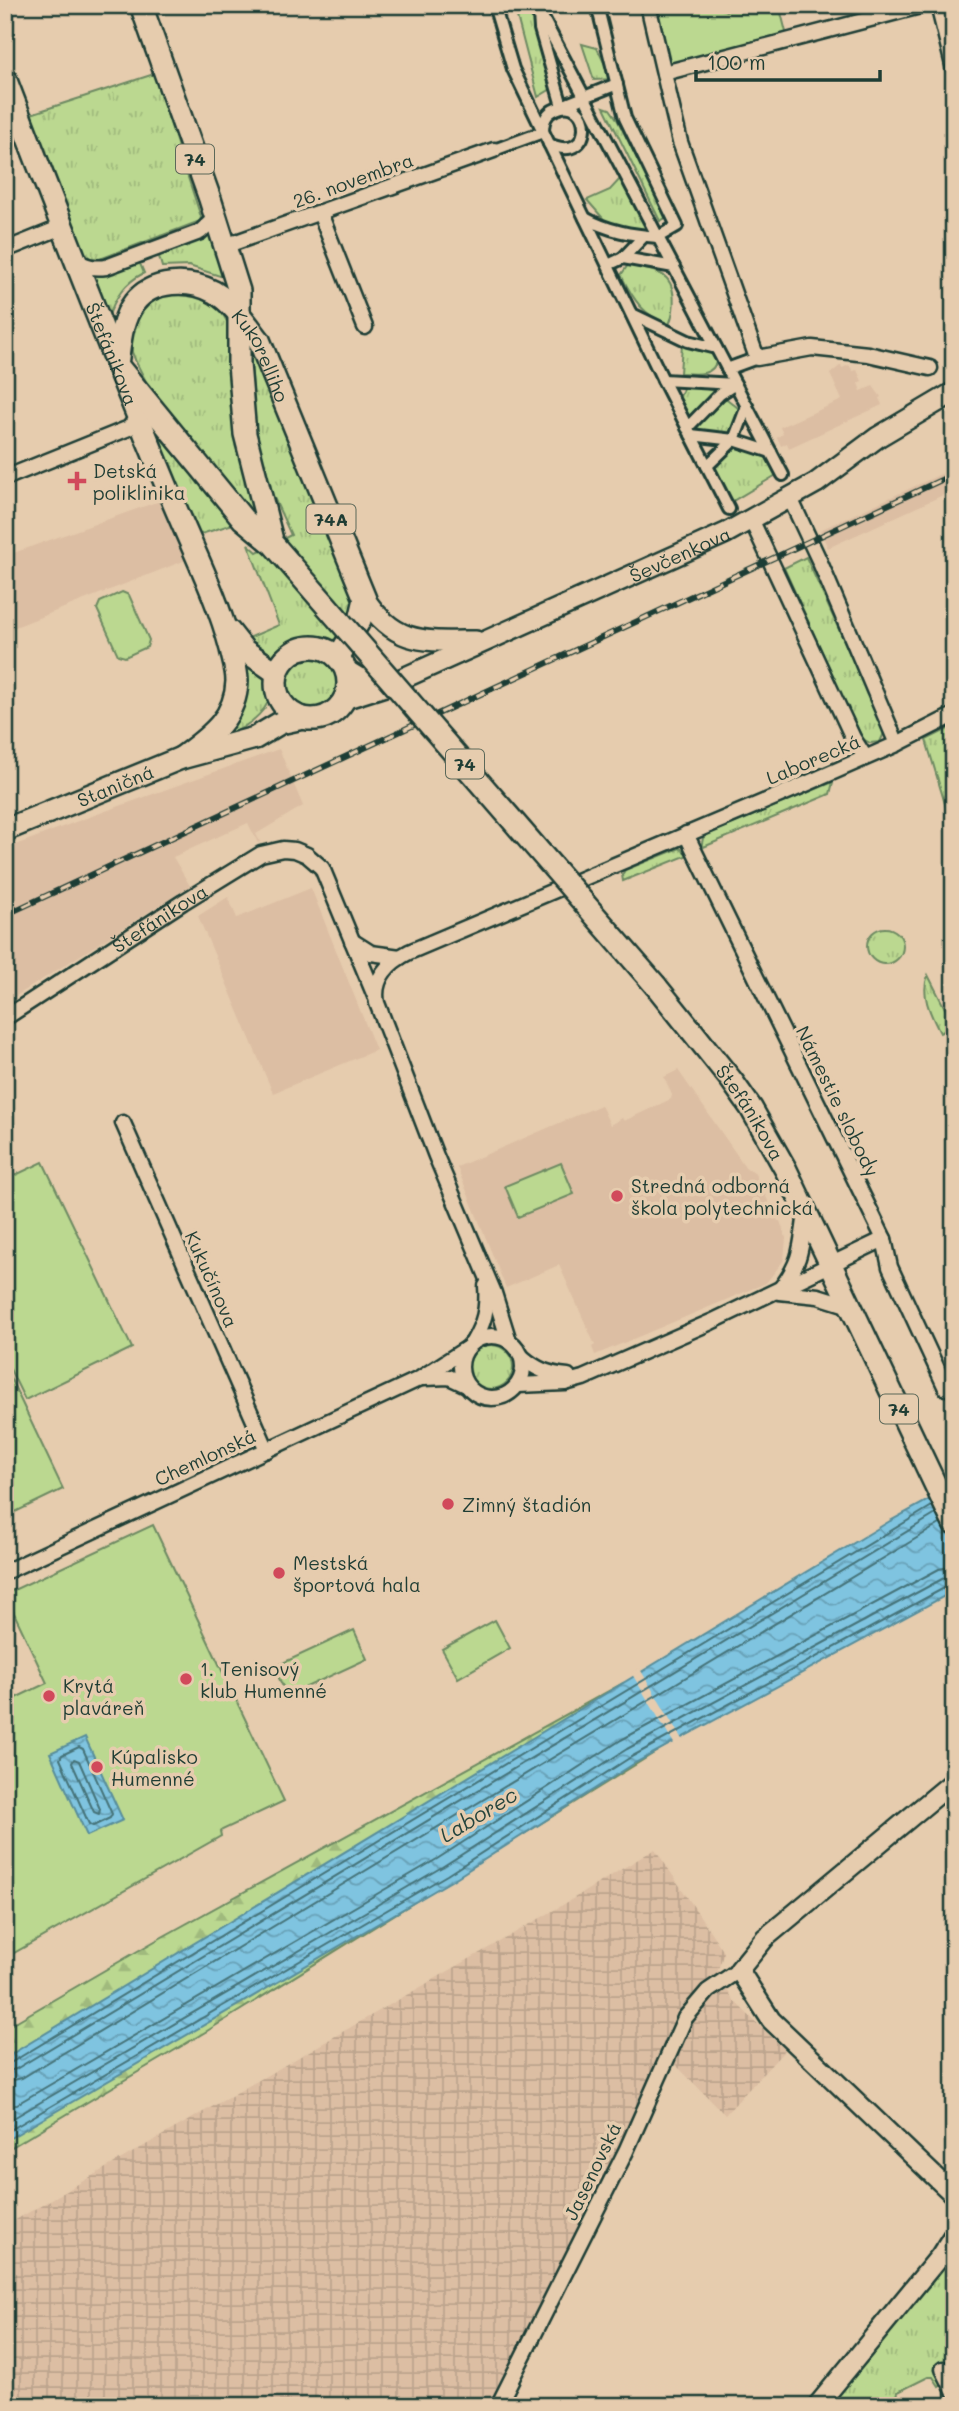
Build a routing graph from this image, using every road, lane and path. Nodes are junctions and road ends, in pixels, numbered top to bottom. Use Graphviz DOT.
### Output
graph roads {
  1 [pos="141,5"];
  2 [pos="494,5"];
  3 [pos="597,5"];
  4 [pos="648,5"];
  5 [pos="924,5"];
  6 [pos="938,5"];
  7 [pos="538,8"];
  8 [pos="954,69"];
  9 [pos="664,73"];
  10 [pos="5,78"];
  11 [pos="617,84"];
  12 [pos="585,97"];
  13 [pos="562,106"];
  14 [pos="543,132"];
  15 [pos="603,132"];
  16 [pos="549,144"];
  17 [pos="578,144"];
  18 [pos="494,150"];
  19 [pos="320,213"];
  20 [pos="216,217"];
  21 [pos="585,218"];
  22 [pos="62,228"];
  23 [pos="644,236"];
  24 [pos="658,237"];
  25 [pos="225,246"];
  26 [pos="5,250"];
  27 [pos="623,258"];
  28 [pos="75,260"];
  29 [pos="608,265"];
  30 [pos="674,267"];
  31 [pos="631,314"];
  32 [pos="240,315"];
  33 [pos="365,327"];
  34 [pos="716,348"];
  35 [pos="757,358"];
  36 [pos="117,365"];
  37 [pos="930,368"];
  38 [pos="727,369"];
  39 [pos="663,380"];
  40 [pos="735,384"];
  41 [pos="954,392"];
  42 [pos="747,406"];
  43 [pos="137,417"];
  44 [pos="689,432"];
  45 [pos="734,440"];
  46 [pos="771,452"];
  47 [pos="707,466"];
  48 [pos="783,475"];
  49 [pos="5,478"];
  50 [pos="790,498"];
  51 [pos="729,509"];
  52 [pos="751,519"];
  53 [pos="273,544"];
  54 [pos="365,599"];
  55 [pos="226,626"];
  56 [pos="481,641"];
  57 [pos="342,664"];
  58 [pos="277,673"];
  59 [pos="388,685"];
  60 [pos="279,699"];
  61 [pos="344,699"];
  62 [pos="954,715"];
  63 [pos="303,718"];
  64 [pos="897,744"];
  65 [pos="226,747"];
  66 [pos="866,757"];
  67 [pos="181,758"];
  68 [pos="5,830"];
  69 [pos="686,834"];
  70 [pos="352,941"];
  71 [pos="400,957"];
  72 [pos="375,996"];
  73 [pos="5,1018"];
  74 [pos="123,1123"];
  75 [pos="806,1213"];
  76 [pos="884,1239"];
  77 [pos="831,1265"];
  78 [pos="486,1278"];
  79 [pos="778,1292"];
  80 [pos="850,1306"];
  81 [pos="509,1341"];
  82 [pos="470,1346"];
  83 [pos="522,1357"];
  84 [pos="421,1378"];
  85 [pos="583,1378"];
  86 [pos="466,1385"];
  87 [pos="518,1385"];
  88 [pos="946,1388"];
  89 [pos="267,1450"];
  90 [pos="954,1524"];
  91 [pos="5,1572"];
  92 [pos="953,1782"];
  93 [pos="739,1970"];
  94 [pos="954,2195"];
  95 [pos="954,2234"];
  96 [pos="943,2369"];
  97 [pos="954,2391"];
  98 [pos="498,2406"];
  99 [pos="817,2406"];
  1 -- 20 [label="main road, Kukorelliho / 74"];
  2 -- 14 [label="street"];
  3 -- 11 [label="street"];
  4 -- 9 [label="street"];
  5 -- 9 [label="street"];
  6 -- 8 [label="street"];
  7 -- 12 [label="street"];
  7 -- 13 [label="street"];
  9 -- 35 [label="street"];
  10 -- 22 [label="main road, Štefánikova / 74"];
  11 -- 12 [label="street"];
  11 -- 24 [label="street"];
  12 -- 13 [label="street"];
  12 -- 15 [label="street"];
  13 -- 14 [label="street"];
  13 -- 17 [label="street"];
  14 -- 16 [label="street"];
  14 -- 18 [label="street"];
  15 -- 17 [label="street"];
  15 -- 24 [label="street"];
  16 -- 17 [label="street"];
  16 -- 21 [label="street"];
  18 -- 19 [label="street, 26. novembra"];
  19 -- 25 [label="street, 26. novembra"];
  19 -- 33 [label="street"];
  20 -- 25 [label="main road, Kukorelliho / 74"];
  20 -- 28 [label="street"];
  21 -- 23 [label="street"];
  21 -- 29 [label="street"];
  22 -- 26 [label="street"];
  22 -- 28 [label="main road, Štefánikova / 74"];
  23 -- 24 [label="street"];
  23 -- 27 [label="street"];
  24 -- 30 [label="street"];
  25 -- 32 [label="main road, Kukorelliho / 74"];
  27 -- 29 [label="street"];
  27 -- 30 [label="street"];
  28 -- 36 [label="main road, Štefánikova / 74"];
  29 -- 31 [label="street"];
  30 -- 34 [label="street"];
  31 -- 34 [label="street"];
  31 -- 39 [label="street"];
  32 -- 36 [label="main road"];
  32 -- 53 [label="main road, 74"];
  32 -- 54 [label="main road, Kukorelliho / 74A"];
  34 -- 38 [label="street"];
  35 -- 37 [label="street"];
  35 -- 38 [label="street"];
  36 -- 43 [label="main road, Štefánikova"];
  36 -- 53 [label="main road, 74"];
  38 -- 40 [label="street"];
  39 -- 40 [label="street"];
  39 -- 44 [label="street"];
  40 -- 42 [label="street"];
  40 -- 44 [label="street"];
  41 -- 50 [label="main road, Ševčenkova"];
  42 -- 45 [label="street"];
  42 -- 46 [label="street"];
  43 -- 49 [label="street"];
  43 -- 55 [label="main road, Štefánikova"];
  44 -- 45 [label="street"];
  44 -- 47 [label="street"];
  45 -- 46 [label="street"];
  45 -- 47 [label="street"];
  46 -- 48 [label="street"];
  47 -- 51 [label="street"];
  50 -- 52 [label="main road, Ševčenkova"];
  50 -- 64 [label="street"];
  52 -- 56 [label="main road, Ševčenkova"];
  52 -- 66 [label="street"];
  53 -- 75 [label="main road, Štefánikova / 74, bridge"];
  54 -- 56 [label="main road"];
  54 -- 57 [label="main road"];
  55 -- 58 [label="main road"];
  55 -- 67 [label="main road"];
  56 -- 59 [label="main road, Ševčenkova"];
  57 -- 58 [label="main road"];
  57 -- 59 [label="main road"];
  57 -- 61 [label="main road"];
  58 -- 60 [label="main road"];
  59 -- 61 [label="main road, Ševčenkova"];
  60 -- 63 [label="main road"];
  60 -- 65 [label="main road"];
  61 -- 63 [label="main road"];
  62 -- 64 [label="street, Laborecká"];
  63 -- 65 [label="main road, Staničná"];
  64 -- 66 [label="street, Laborecká"];
  65 -- 67 [label="main road, Staničná"];
  66 -- 69 [label="street, Laborecká"];
  67 -- 68 [label="main road, Staničná"];
  69 -- 71 [label="street"];
  69 -- 76 [label="street, Námestie slobody"];
  70 -- 71 [label="street"];
  70 -- 72 [label="street, Štefánikova"];
  70 -- 73 [label="street, Štefánikova"];
  71 -- 72 [label="street"];
  72 -- 78 [label="street, Štefánikova"];
  74 -- 89 [label="street, Kukučínova"];
  75 -- 77 [label="main road, Štefánikova / 74"];
  75 -- 79 [label="street"];
  76 -- 77 [label="street"];
  76 -- 88 [label="street, Námestie slobody"];
  77 -- 79 [label="street"];
  77 -- 80 [label="main road, Štefánikova / 74"];
  78 -- 81 [label="street, Štefánikova"];
  78 -- 82 [label="street, Štefánikova"];
  79 -- 80 [label="street"];
  79 -- 85 [label="street"];
  80 -- 90 [label="main road, Štefánikova / 74"];
  81 -- 82 [label="street"];
  81 -- 83 [label="street"];
  82 -- 84 [label="street, Chemlonská"];
  82 -- 86 [label="street"];
  83 -- 85 [label="street"];
  83 -- 87 [label="street"];
  84 -- 86 [label="street, Chemlonská"];
  84 -- 89 [label="street, Chemlonská"];
  85 -- 87 [label="street"];
  86 -- 87 [label="street"];
  89 -- 91 [label="street, Chemlonská"];
  92 -- 93 [label="street, Jasenovská"];
  93 -- 94 [label="street"];
  93 -- 98 [label="street, Jasenovská"];
  95 -- 99 [label="street"];
  96 -- 97 [label="street"];
}
